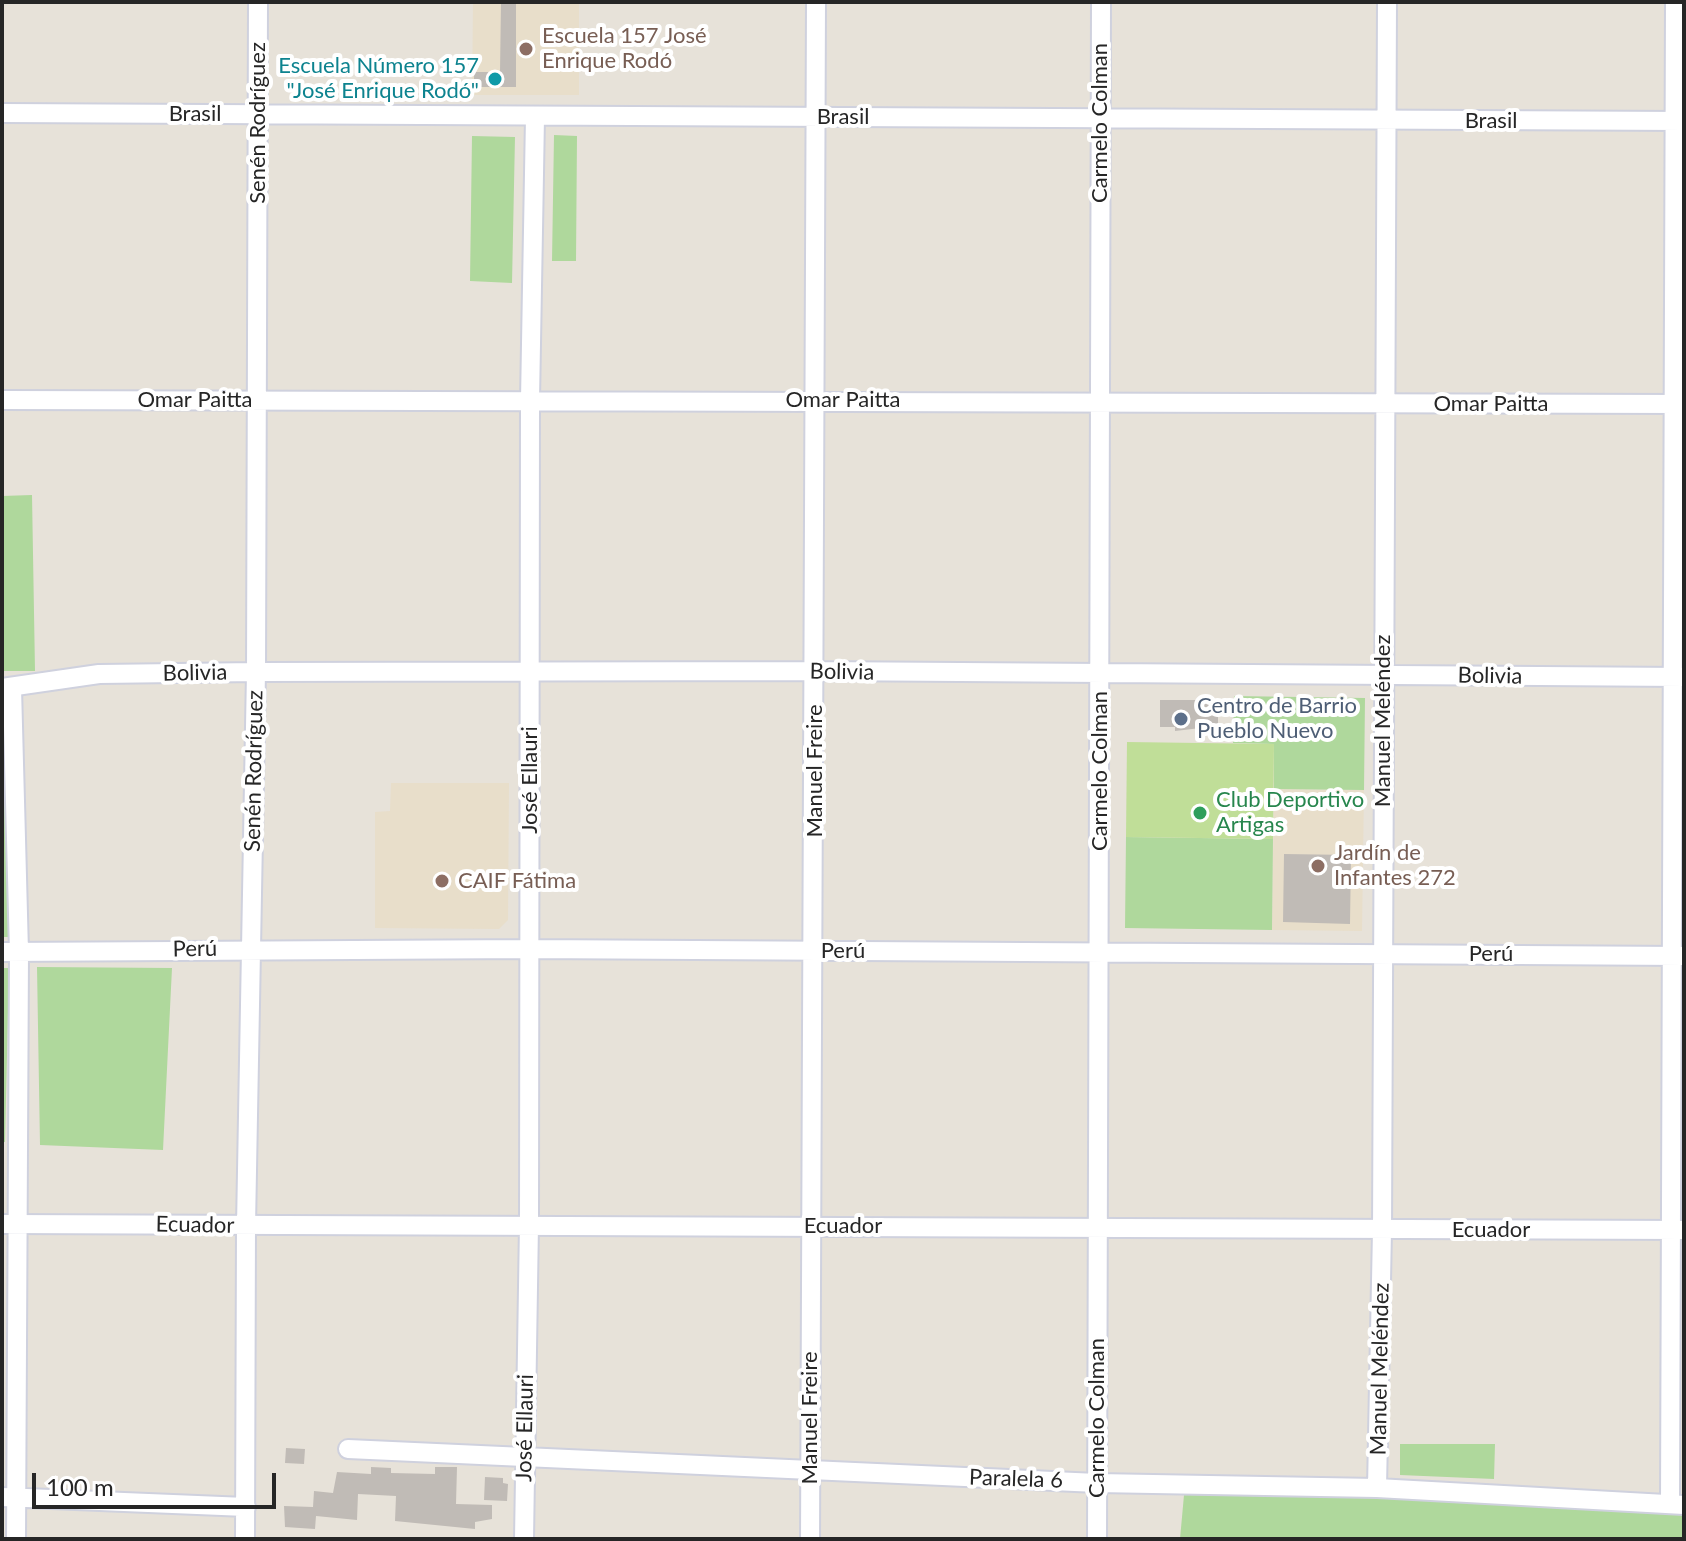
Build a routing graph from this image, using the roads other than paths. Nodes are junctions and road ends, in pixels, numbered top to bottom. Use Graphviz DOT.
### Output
graph roads {
  1 [pos="258,2"];
  2 [pos="816,2"];
  3 [pos="1101,2"];
  4 [pos="1387,2"];
  5 [pos="1675,2"];
  6 [pos="2,113"];
  7 [pos="258,114"];
  8 [pos="535,117"];
  9 [pos="816,117"];
  10 [pos="1100,119"];
  11 [pos="1388,121"];
  12 [pos="1680,121"];
  13 [pos="2,400"];
  14 [pos="257,400"];
  15 [pos="530,400"];
  16 [pos="815,400"];
  17 [pos="1100,402"];
  18 [pos="1384,404"];
  19 [pos="1679,404"];
  20 [pos="530,671"];
  21 [pos="815,671"];
  22 [pos="256,672"];
  23 [pos="1100,675"];
  24 [pos="1383,675"];
  25 [pos="1679,677"];
  26 [pos="7,688"];
  27 [pos="250,949"];
  28 [pos="530,949"];
  29 [pos="814,951"];
  30 [pos="10,952"];
  31 [pos="1099,953"];
  32 [pos="1383,953"];
  33 [pos="1678,956"];
  34 [pos="10,1224"];
  35 [pos="529,1224"];
  36 [pos="246,1226"];
  37 [pos="812,1226"];
  38 [pos="1096,1228"];
  39 [pos="1382,1230"];
  40 [pos="1678,1230"];
  41 [pos="348,1449"];
  42 [pos="524,1455"];
  43 [pos="810,1471"];
  44 [pos="1097,1483"];
  45 [pos="1377,1488"];
  46 [pos="10,1497"];
  47 [pos="1677,1504"];
  48 [pos="246,1507"];
  49 [pos="16,1539"];
  50 [pos="245,1539"];
  51 [pos="524,1539"];
  52 [pos="810,1539"];
  53 [pos="1097,1539"];
  1 -- 7 [label="street, Senén Rodríguez"];
  2 -- 9 [label="street, Manuel Freire"];
  3 -- 10 [label="street, Carmelo Colman"];
  4 -- 11 [label="street, Manuel Meléndez"];
  5 -- 12 [label="street"];
  6 -- 7 [label="street, Brasil"];
  7 -- 8 [label="street, Brasil"];
  7 -- 14 [label="street, Senén Rodríguez"];
  8 -- 9 [label="street, Brasil"];
  8 -- 15 [label="street, José Ellauri"];
  9 -- 10 [label="street, Brasil"];
  9 -- 16 [label="street, Manuel Freire"];
  10 -- 11 [label="street, Brasil"];
  10 -- 17 [label="street, Carmelo Colman"];
  11 -- 12 [label="street, Brasil"];
  11 -- 18 [label="street, Manuel Meléndez"];
  12 -- 19 [label="street"];
  13 -- 14 [label="street, Omar Paitta"];
  14 -- 15 [label="street, Omar Paitta"];
  14 -- 22 [label="street, Senén Rodríguez"];
  15 -- 16 [label="street, Omar Paitta"];
  15 -- 20 [label="street, José Ellauri"];
  16 -- 17 [label="street, Omar Paitta"];
  16 -- 21 [label="street, Manuel Freire"];
  17 -- 18 [label="street, Omar Paitta"];
  17 -- 23 [label="street, Carmelo Colman"];
  18 -- 19 [label="street, Omar Paitta"];
  18 -- 24 [label="street, Manuel Meléndez"];
  19 -- 25 [label="street"];
  20 -- 21 [label="street, Bolivia"];
  20 -- 22 [label="street, Bolivia"];
  20 -- 28 [label="street, José Ellauri"];
  21 -- 23 [label="street, Bolivia"];
  21 -- 29 [label="street, Manuel Freire"];
  22 -- 26 [label="street, Bolivia"];
  22 -- 27 [label="street, Senén Rodríguez"];
  23 -- 24 [label="street, Bolivia"];
  23 -- 31 [label="street, Carmelo Colman"];
  24 -- 25 [label="street, Bolivia"];
  24 -- 32 [label="street, Manuel Meléndez"];
  25 -- 33 [label="street"];
  26 -- 30 [label="street"];
  27 -- 28 [label="street, Perú"];
  27 -- 30 [label="street, Perú"];
  27 -- 36 [label="street, Senén Rodríguez"];
  28 -- 29 [label="street, Perú"];
  28 -- 35 [label="street, José Ellauri"];
  29 -- 31 [label="street, Perú"];
  29 -- 37 [label="street, Manuel Freire"];
  30 -- 34 [label="street"];
  31 -- 32 [label="street, Perú"];
  31 -- 38 [label="street, Carmelo Colman"];
  32 -- 33 [label="street, Perú"];
  32 -- 39 [label="street, Manuel Meléndez"];
  33 -- 40 [label="street"];
  34 -- 36 [label="street, Ecuador"];
  34 -- 46 [label="street"];
  35 -- 36 [label="street, Ecuador"];
  35 -- 37 [label="street, Ecuador"];
  35 -- 42 [label="street, José Ellauri"];
  36 -- 48 [label="street, Senén Rodríguez"];
  37 -- 38 [label="street, Ecuador"];
  37 -- 43 [label="street, Manuel Freire"];
  38 -- 39 [label="street, Ecuador"];
  38 -- 44 [label="street, Carmelo Colman"];
  39 -- 40 [label="street, Ecuador"];
  39 -- 45 [label="street, Manuel Meléndez"];
  40 -- 47 [label="street"];
  41 -- 42 [label="street, Paralela 6"];
  42 -- 43 [label="street, Paralela 6"];
  42 -- 51 [label="street, José Ellauri"];
  43 -- 44 [label="street, Paralela 6"];
  43 -- 52 [label="street, Manuel Freire"];
  44 -- 45 [label="street, Paralela 6"];
  44 -- 53 [label="street, Carmelo Colman"];
  45 -- 47 [label="street, Paralela 6"];
  46 -- 48 [label="street"];
  46 -- 49 [label="street"];
  48 -- 50 [label="street, Senén Rodríguez"];
}
